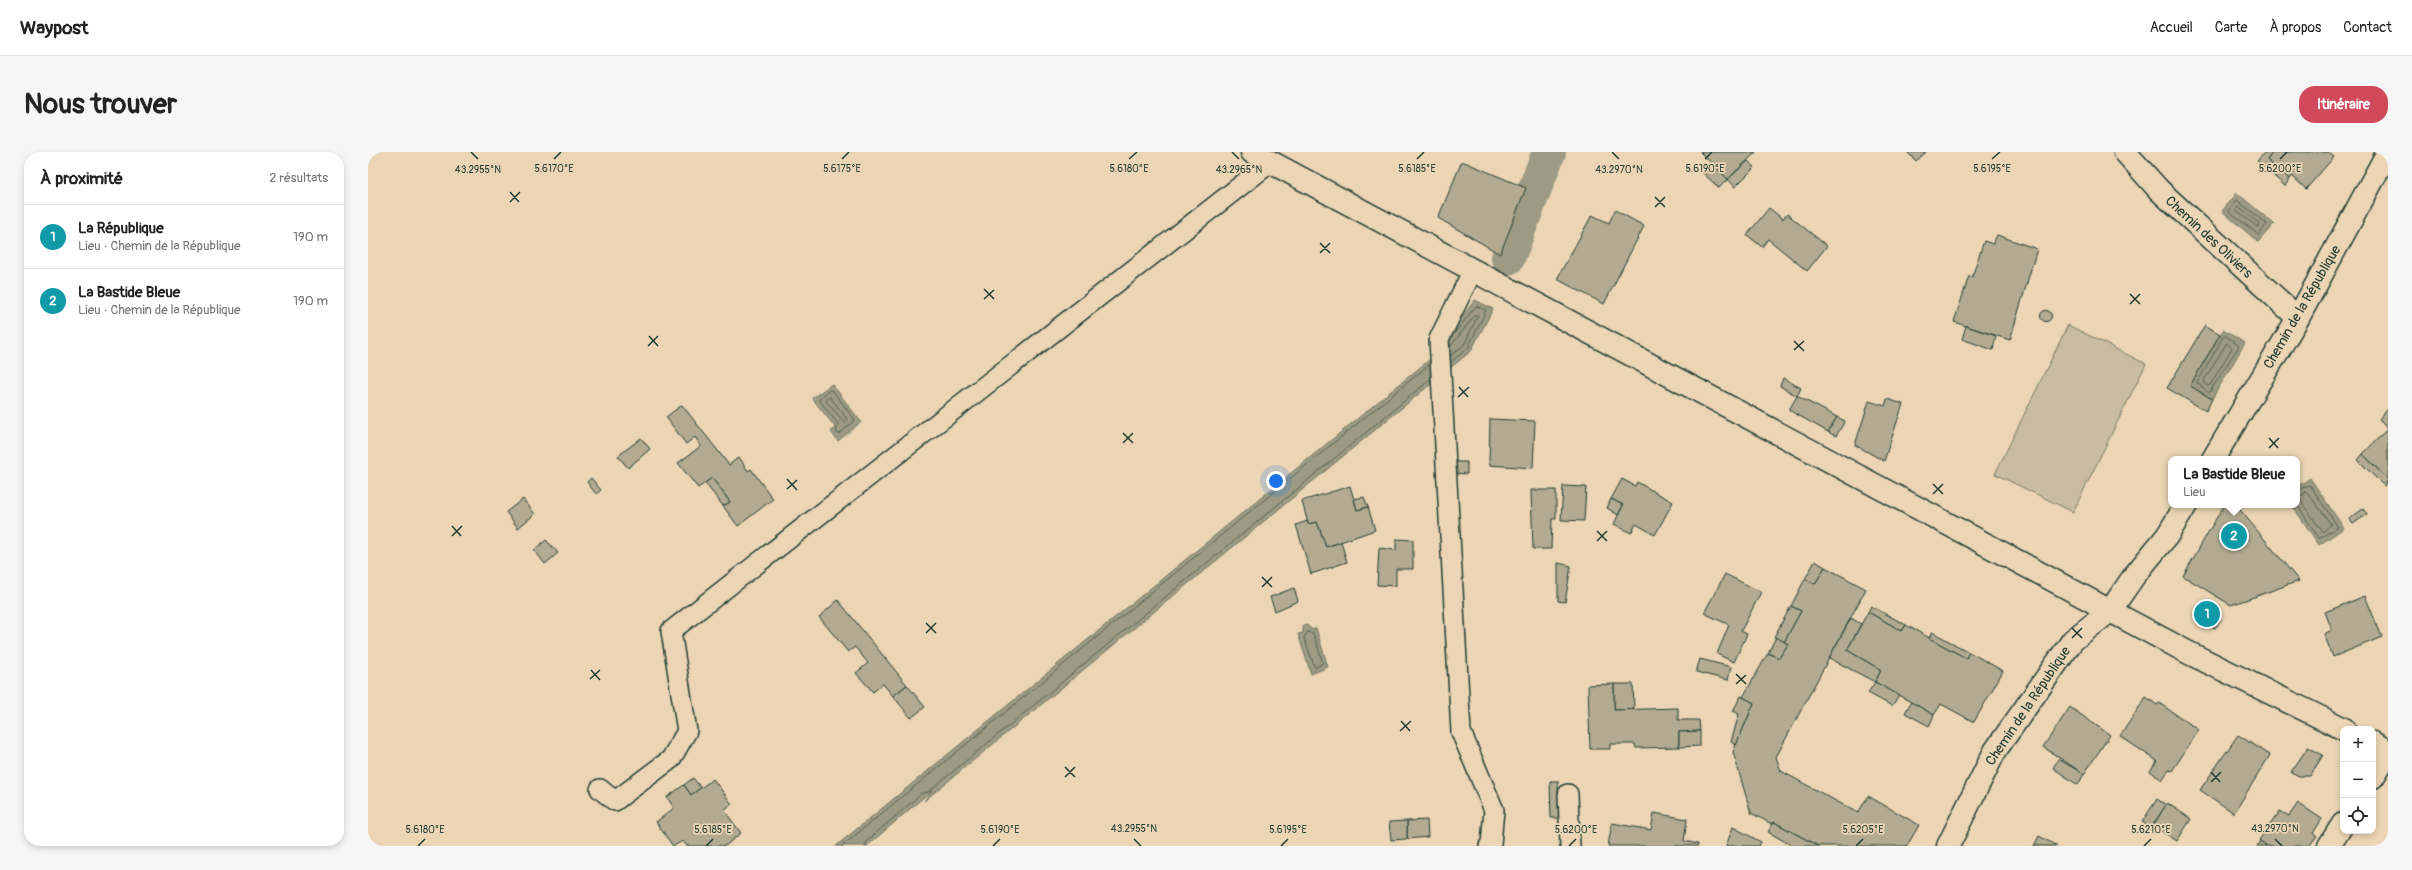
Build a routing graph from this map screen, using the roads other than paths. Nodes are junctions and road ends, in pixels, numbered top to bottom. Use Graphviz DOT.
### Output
graph roads {
  1 [pos="1252,152"];
  2 [pos="2125,152"];
  3 [pos="2388,152"];
  4 [pos="1272,162"];
  5 [pos="1473,270"];
  6 [pos="2298,318"];
  7 [pos="2215,456"];
  8 [pos="2184,508"];
  9 [pos="2110,610"];
  10 [pos="2340,727"];
  11 [pos="2376,745"];
  12 [pos="2388,752"];
  13 [pos="2376,772"];
  14 [pos="600,789"];
  15 [pos="1568,794"];
  16 [pos="2340,829"];
  17 [pos="1489,846"];
  18 [pos="1570,846"];
  19 [pos="1948,846"];
  20 [pos="2329,846"];
  1 -- 4 [label="main road"];
  2 -- 6 [label="main road, Chemin des Oliviers"];
  3 -- 6 [label="main road, Chemin de la République"];
  4 -- 5 [label="main road"];
  4 -- 14 [label="lane"];
  5 -- 9 [label="main road"];
  5 -- 17 [label="lane"];
  6 -- 7 [label="main road, Chemin de la République"];
  8 -- 9 [label="main road, Chemin de la République"];
  9 -- 10 [label="main road"];
  9 -- 19 [label="main road, Chemin de la République"];
  11 -- 12 [label="main road"];
  12 -- 13 [label="main road"];
  15 -- 18 [label="lane"];
  16 -- 20 [label="main road"];
}
